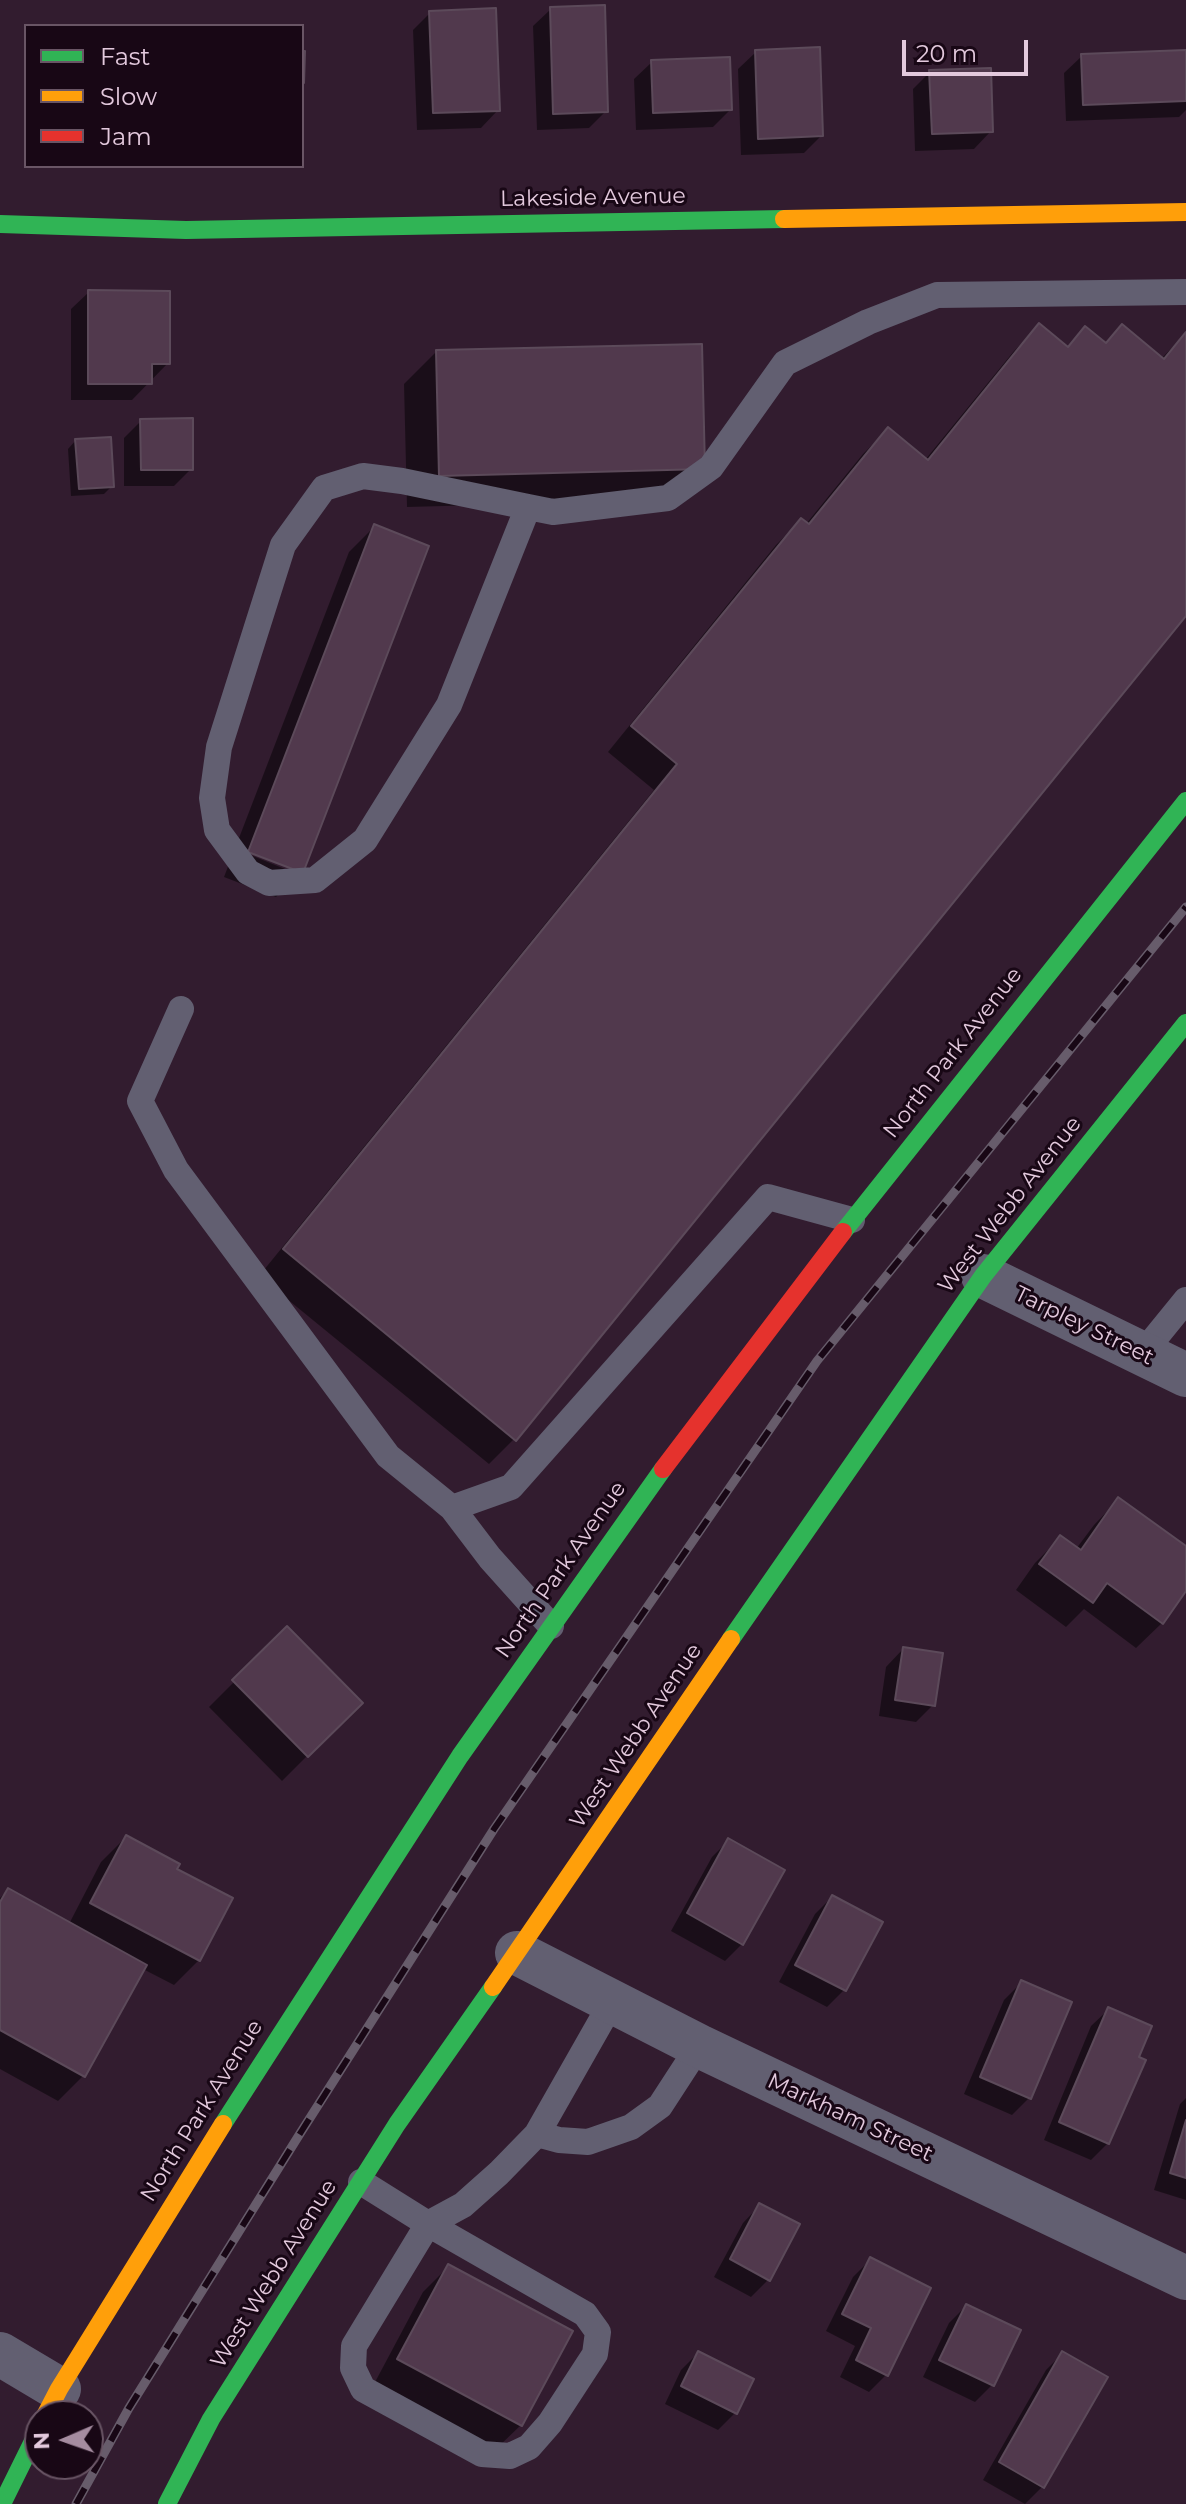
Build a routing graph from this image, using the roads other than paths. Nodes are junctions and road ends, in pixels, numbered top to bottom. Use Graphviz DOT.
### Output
graph roads {
  1 [pos="1186,212"];
  2 [pos="0,224"];
  3 [pos="1186,292"];
  4 [pos="528,507"];
  5 [pos="1186,801"];
  6 [pos="181,1009"];
  7 [pos="1186,1023"];
  8 [pos="852,1220"];
  9 [pos="983,1276"];
  10 [pos="1186,1300"];
  11 [pos="1142,1354"];
  12 [pos="1186,1375"];
  13 [pos="452,1508"];
  14 [pos="551,1626"];
  15 [pos="517,1953"];
  16 [pos="612,2002"];
  17 [pos="699,2046"];
  18 [pos="537,2134"];
  19 [pos="361,2182"];
  20 [pos="428,2224"];
  21 [pos="1186,2278"];
  22 [pos="0,2354"];
  23 [pos="50,2400"];
  24 [pos="53,2400"];
  25 [pos="24,2459"];
  26 [pos="2,2504"];
  27 [pos="167,2504"];
  1 -- 2 [label="main road, Lakeside Avenue"];
  3 -- 4 [label="lane"];
  4 -- 4 [label="lane"];
  5 -- 8 [label="main road, North Park Avenue"];
  6 -- 13 [label="lane"];
  7 -- 9 [label="main road, West Webb Avenue"];
  8 -- 13 [label="lane"];
  8 -- 14 [label="main road, North Park Avenue"];
  9 -- 11 [label="street, Tarpley Street"];
  9 -- 15 [label="main road, West Webb Avenue"];
  10 -- 11 [label="lane"];
  11 -- 12 [label="street, Tarpley Street"];
  13 -- 14 [label="lane"];
  14 -- 24 [label="main road, North Park Avenue"];
  15 -- 16 [label="street, Markham Street"];
  15 -- 19 [label="main road, West Webb Avenue"];
  16 -- 17 [label="street, Markham Street"];
  16 -- 18 [label="lane"];
  17 -- 18 [label="lane"];
  17 -- 21 [label="street, Markham Street"];
  18 -- 20 [label="lane"];
  19 -- 20 [label="lane"];
  19 -- 27 [label="main road, West Webb Avenue"];
  20 -- 20 [label="lane"];
  22 -- 23 [label="street"];
  25 -- 26 [label="main road"];
}
